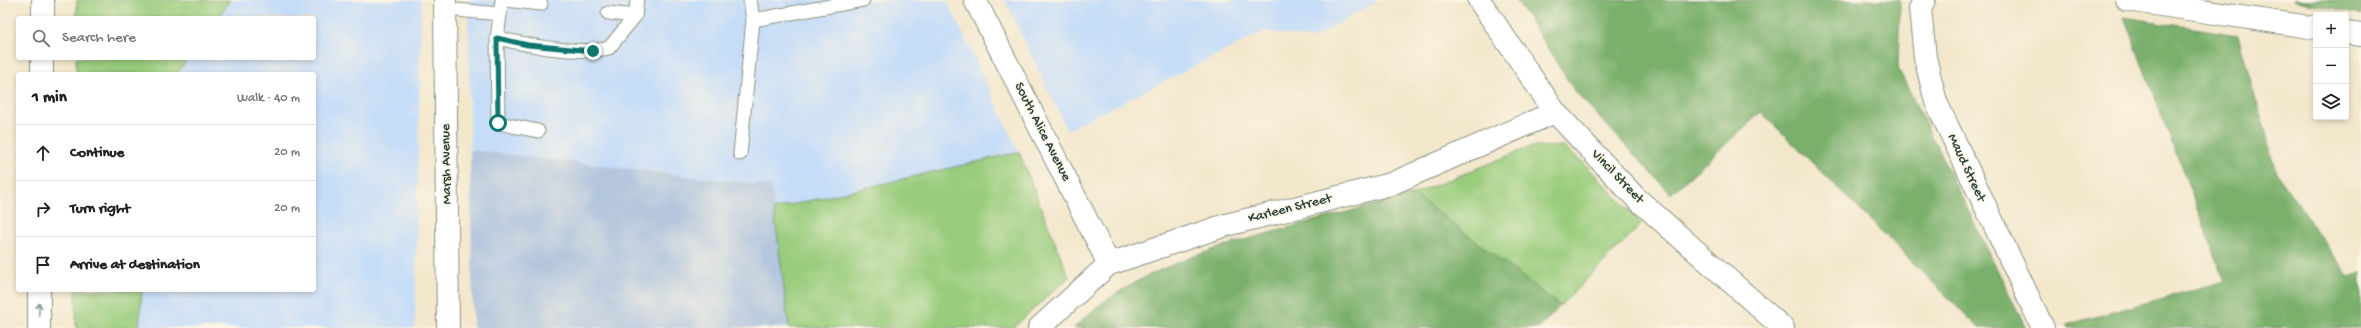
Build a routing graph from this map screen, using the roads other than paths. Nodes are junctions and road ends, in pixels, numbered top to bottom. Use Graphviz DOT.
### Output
graph roads {
  1 [pos="43,0"];
  2 [pos="502,0"];
  3 [pos="506,0"];
  4 [pos="637,0"];
  5 [pos="750,0"];
  6 [pos="863,0"];
  7 [pos="975,0"];
  8 [pos="1479,0"];
  9 [pos="1924,0"];
  10 [pos="2127,0"];
  11 [pos="541,4"];
  12 [pos="445,5"];
  13 [pos="608,13"];
  14 [pos="500,14"];
  15 [pos="43,16"];
  16 [pos="635,16"];
  17 [pos="753,20"];
  18 [pos="2313,28"];
  19 [pos="2349,33"];
  20 [pos="2361,35"];
  21 [pos="497,38"];
  22 [pos="42,60"];
  23 [pos="42,72"];
  24 [pos="1555,112"];
  25 [pos="538,131"];
  26 [pos="740,154"];
  27 [pos="1109,264"];
  28 [pos="39,292"];
  29 [pos="39,328"];
  30 [pos="448,328"];
  31 [pos="1039,328"];
  32 [pos="1783,328"];
  33 [pos="2043,328"];
  1 -- 15 [label="main road"];
  2 -- 14 [label="lane"];
  3 -- 11 [label="lane"];
  4 -- 16 [label="lane"];
  5 -- 17 [label="lane"];
  6 -- 17 [label="lane"];
  7 -- 27 [label="main road, South Alice Avenue"];
  8 -- 24 [label="main road, Vincil Street"];
  9 -- 33 [label="main road, Maud Street"];
  10 -- 18 [label="main road"];
  12 -- 14 [label="lane"];
  12 -- 30 [label="main road, Marsh Avenue"];
  13 -- 16 [label="lane"];
  14 -- 21 [label="lane"];
  16 -- 21 [label="lane"];
  17 -- 26 [label="lane"];
  19 -- 20 [label="main road"];
  21 -- 25 [label="lane"];
  22 -- 23 [label="main road"];
  24 -- 27 [label="main road, Karleen Street"];
  24 -- 32 [label="main road, Vincil Street"];
  27 -- 31 [label="main road, Karleen Street"];
  29 -- 28 [label="main road, one-way"];
}
